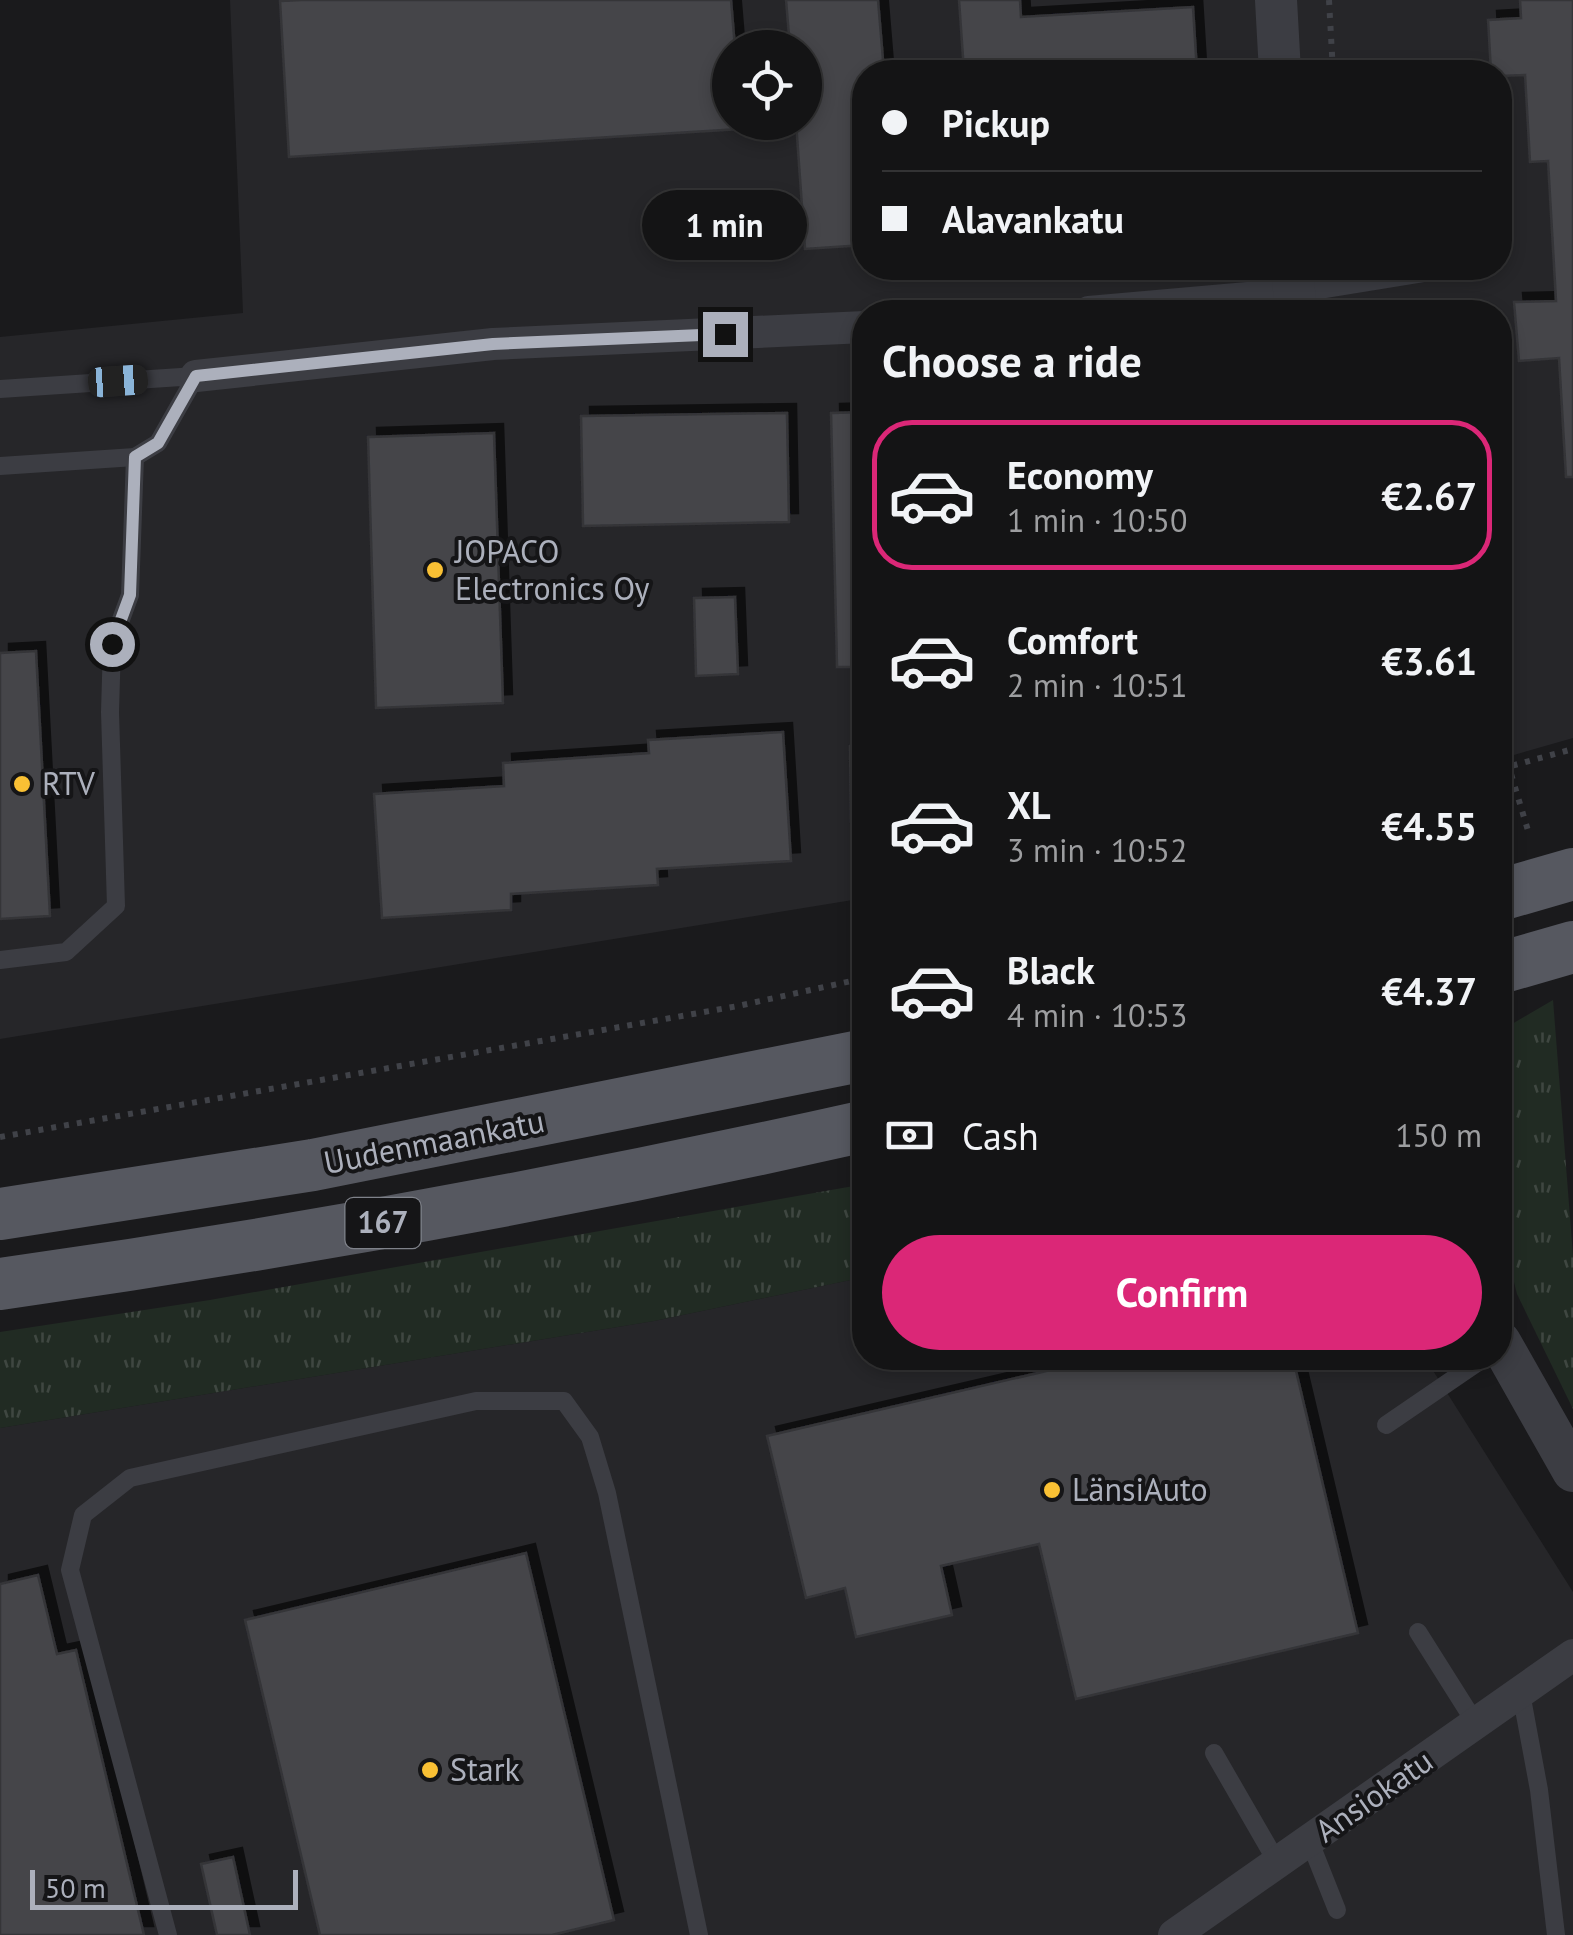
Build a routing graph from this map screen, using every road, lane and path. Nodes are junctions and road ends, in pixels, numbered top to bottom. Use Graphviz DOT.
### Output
graph roads {
  1 [pos="1276,0"];
  2 [pos="1329,0"];
  3 [pos="1279,60"];
  4 [pos="1332,60"];
  5 [pos="1371,280"];
  6 [pos="1294,291"];
  7 [pos="1206,300"];
  8 [pos="852,328"];
  9 [pos="196,376"];
  10 [pos="0,389"];
  11 [pos="135,457"];
  12 [pos="0,466"];
  13 [pos="1573,748"];
  14 [pos="1512,765"];
  15 [pos="1512,774"];
  16 [pos="1528,834"];
  17 [pos="1573,874"];
  18 [pos="1512,892"];
  19 [pos="1573,947"];
  20 [pos="0,960"];
  21 [pos="1512,965"];
  22 [pos="852,981"];
  23 [pos="852,1058"];
  24 [pos="852,1129"];
  25 [pos="0,1137"];
  26 [pos="0,1214"];
  27 [pos="0,1284"];
  28 [pos="1465,1370"];
  29 [pos="1511,1370"];
  30 [pos="1386,1424"];
  31 [pos="1573,1471"];
  32 [pos="1418,1632"];
  33 [pos="1573,1655"];
  34 [pos="1521,1693"];
  35 [pos="1476,1724"];
  36 [pos="1214,1752"];
  37 [pos="1310,1842"];
  38 [pos="1278,1864"];
  39 [pos="1337,1910"];
  40 [pos="168,1935"];
  41 [pos="699,1935"];
  42 [pos="1174,1935"];
  43 [pos="1556,1935"];
  1 -- 3 [label="street"];
  2 -- 4 [label="path"];
  5 -- 6 [label="lane"];
  6 -- 7 [label="street"];
  8 -- 9 [label="street"];
  9 -- 10 [label="lane"];
  9 -- 11 [label="lane"];
  11 -- 12 [label="lane"];
  11 -- 20 [label="lane"];
  13 -- 14 [label="path"];
  15 -- 16 [label="path"];
  17 -- 18 [label="main road"];
  19 -- 21 [label="main road"];
  22 -- 25 [label="path"];
  23 -- 26 [label="main road, Uudenmaankatu"];
  24 -- 27 [label="main road, 167"];
  28 -- 30 [label="lane"];
  29 -- 31 [label="street"];
  32 -- 35 [label="lane"];
  33 -- 34 [label="street, Ansiokatu"];
  34 -- 35 [label="street, Ansiokatu"];
  34 -- 43 [label="lane"];
  35 -- 37 [label="street, Ansiokatu"];
  36 -- 38 [label="lane"];
  37 -- 38 [label="street, Ansiokatu"];
  37 -- 39 [label="lane"];
  38 -- 42 [label="street, Ansiokatu"];
  40 -- 41 [label="lane"];
}
